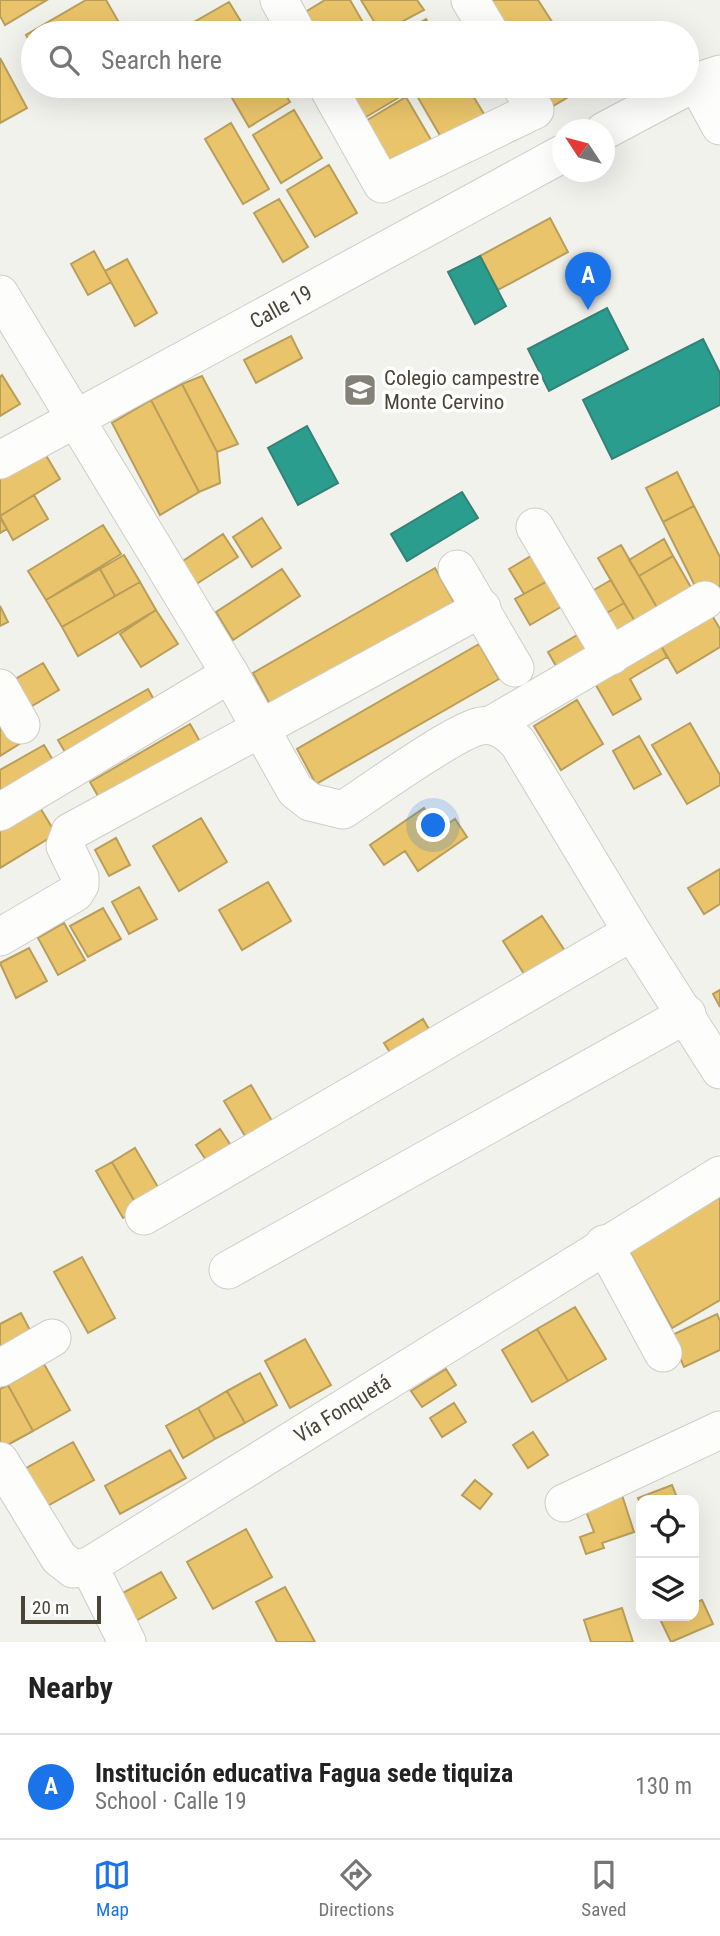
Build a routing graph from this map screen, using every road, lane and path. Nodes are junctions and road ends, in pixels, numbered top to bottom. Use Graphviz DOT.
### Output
graph roads {
  1 [pos="279,0"];
  2 [pos="470,0"];
  3 [pos="290,21"];
  4 [pos="483,21"];
  5 [pos="708,78"];
  6 [pos="334,98"];
  7 [pos="528,98"];
  8 [pos="669,98"];
  9 [pos="615,125"];
  10 [pos="720,126"];
  11 [pos="444,154"];
  12 [pos="552,159"];
  13 [pos="466,206"];
  14 [pos="0,294"];
  15 [pos="76,419"];
  16 [pos="0,460"];
  17 [pos="535,527"];
  18 [pos="457,569"];
  19 [pos="705,600"];
  20 [pos="482,608"];
  21 [pos="611,656"];
  22 [pos="515,667"];
  23 [pos="230,674"];
  24 [pos="0,688"];
  25 [pos="21,725"];
  26 [pos="491,725"];
  27 [pos="262,729"];
  28 [pos="0,812"];
  29 [pos="632,932"];
  30 [pos="0,937"];
  31 [pos="687,1014"];
  32 [pos="720,1070"];
  33 [pos="720,1175"];
  34 [pos="144,1216"];
  35 [pos="604,1244"];
  36 [pos="228,1270"];
  37 [pos="52,1338"];
  38 [pos="663,1353"];
  39 [pos="0,1368"];
  40 [pos="718,1436"];
  41 [pos="0,1461"];
  42 [pos="564,1503"];
  43 [pos="89,1566"];
  44 [pos="127,1642"];
  1 -- 3 [label="street"];
  2 -- 4 [label="street"];
  5 -- 10 [label="street"];
  6 -- 11 [label="street"];
  7 -- 11 [label="street"];
  8 -- 9 [label="street"];
  11 -- 13 [label="street"];
  12 -- 13 [label="street, Calle 19"];
  13 -- 15 [label="street, Calle 19"];
  14 -- 15 [label="street"];
  15 -- 16 [label="street, Calle 19"];
  15 -- 23 [label="street"];
  17 -- 21 [label="street"];
  18 -- 20 [label="street"];
  19 -- 21 [label="street"];
  20 -- 22 [label="street"];
  20 -- 27 [label="street"];
  21 -- 26 [label="street"];
  23 -- 27 [label="street"];
  23 -- 28 [label="street"];
  24 -- 25 [label="street"];
  26 -- 27 [label="street"];
  26 -- 29 [label="street"];
  27 -- 30 [label="street"];
  29 -- 31 [label="street"];
  29 -- 34 [label="street"];
  31 -- 32 [label="street"];
  31 -- 36 [label="street"];
  33 -- 35 [label="street, Vía Fonquetá"];
  35 -- 38 [label="street"];
  35 -- 43 [label="street, Vía Fonquetá"];
  37 -- 39 [label="street"];
  40 -- 42 [label="street"];
  41 -- 43 [label="street"];
  43 -- 44 [label="street"];
}
